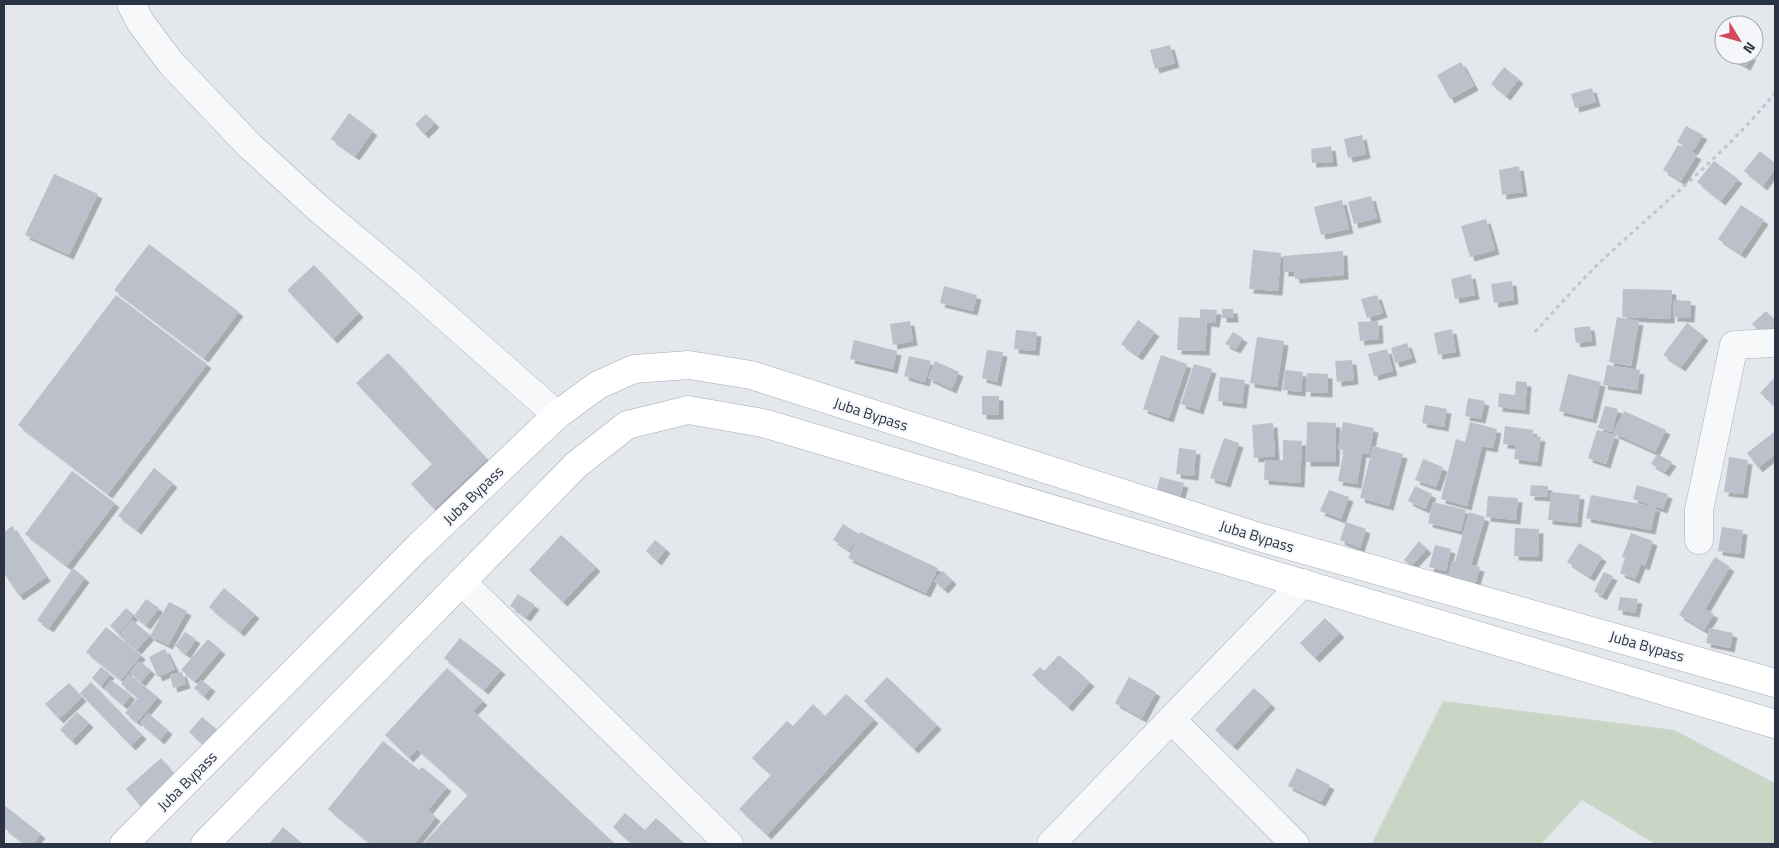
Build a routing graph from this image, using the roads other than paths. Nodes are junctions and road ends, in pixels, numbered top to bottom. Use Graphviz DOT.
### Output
graph roads {
  1 [pos="132,4"];
  2 [pos="1775,343"];
  3 [pos="557,415"];
  4 [pos="1699,540"];
  5 [pos="462,582"];
  6 [pos="1303,583"];
  7 [pos="1775,683"];
  8 [pos="1172,720"];
  9 [pos="1775,724"];
  10 [pos="124,844"];
  11 [pos="205,844"];
  12 [pos="729,844"];
  13 [pos="1051,844"];
  14 [pos="1295,844"];
  1 -- 3 [label="street"];
  2 -- 4 [label="street"];
  3 -- 7 [label="main road, Juba Bypass"];
  3 -- 10 [label="main road, Juba Bypass"];
  5 -- 6 [label="main road"];
  5 -- 11 [label="main road"];
  5 -- 12 [label="street"];
  6 -- 8 [label="street"];
  6 -- 9 [label="main road"];
  8 -- 13 [label="street"];
  8 -- 14 [label="street"];
}
